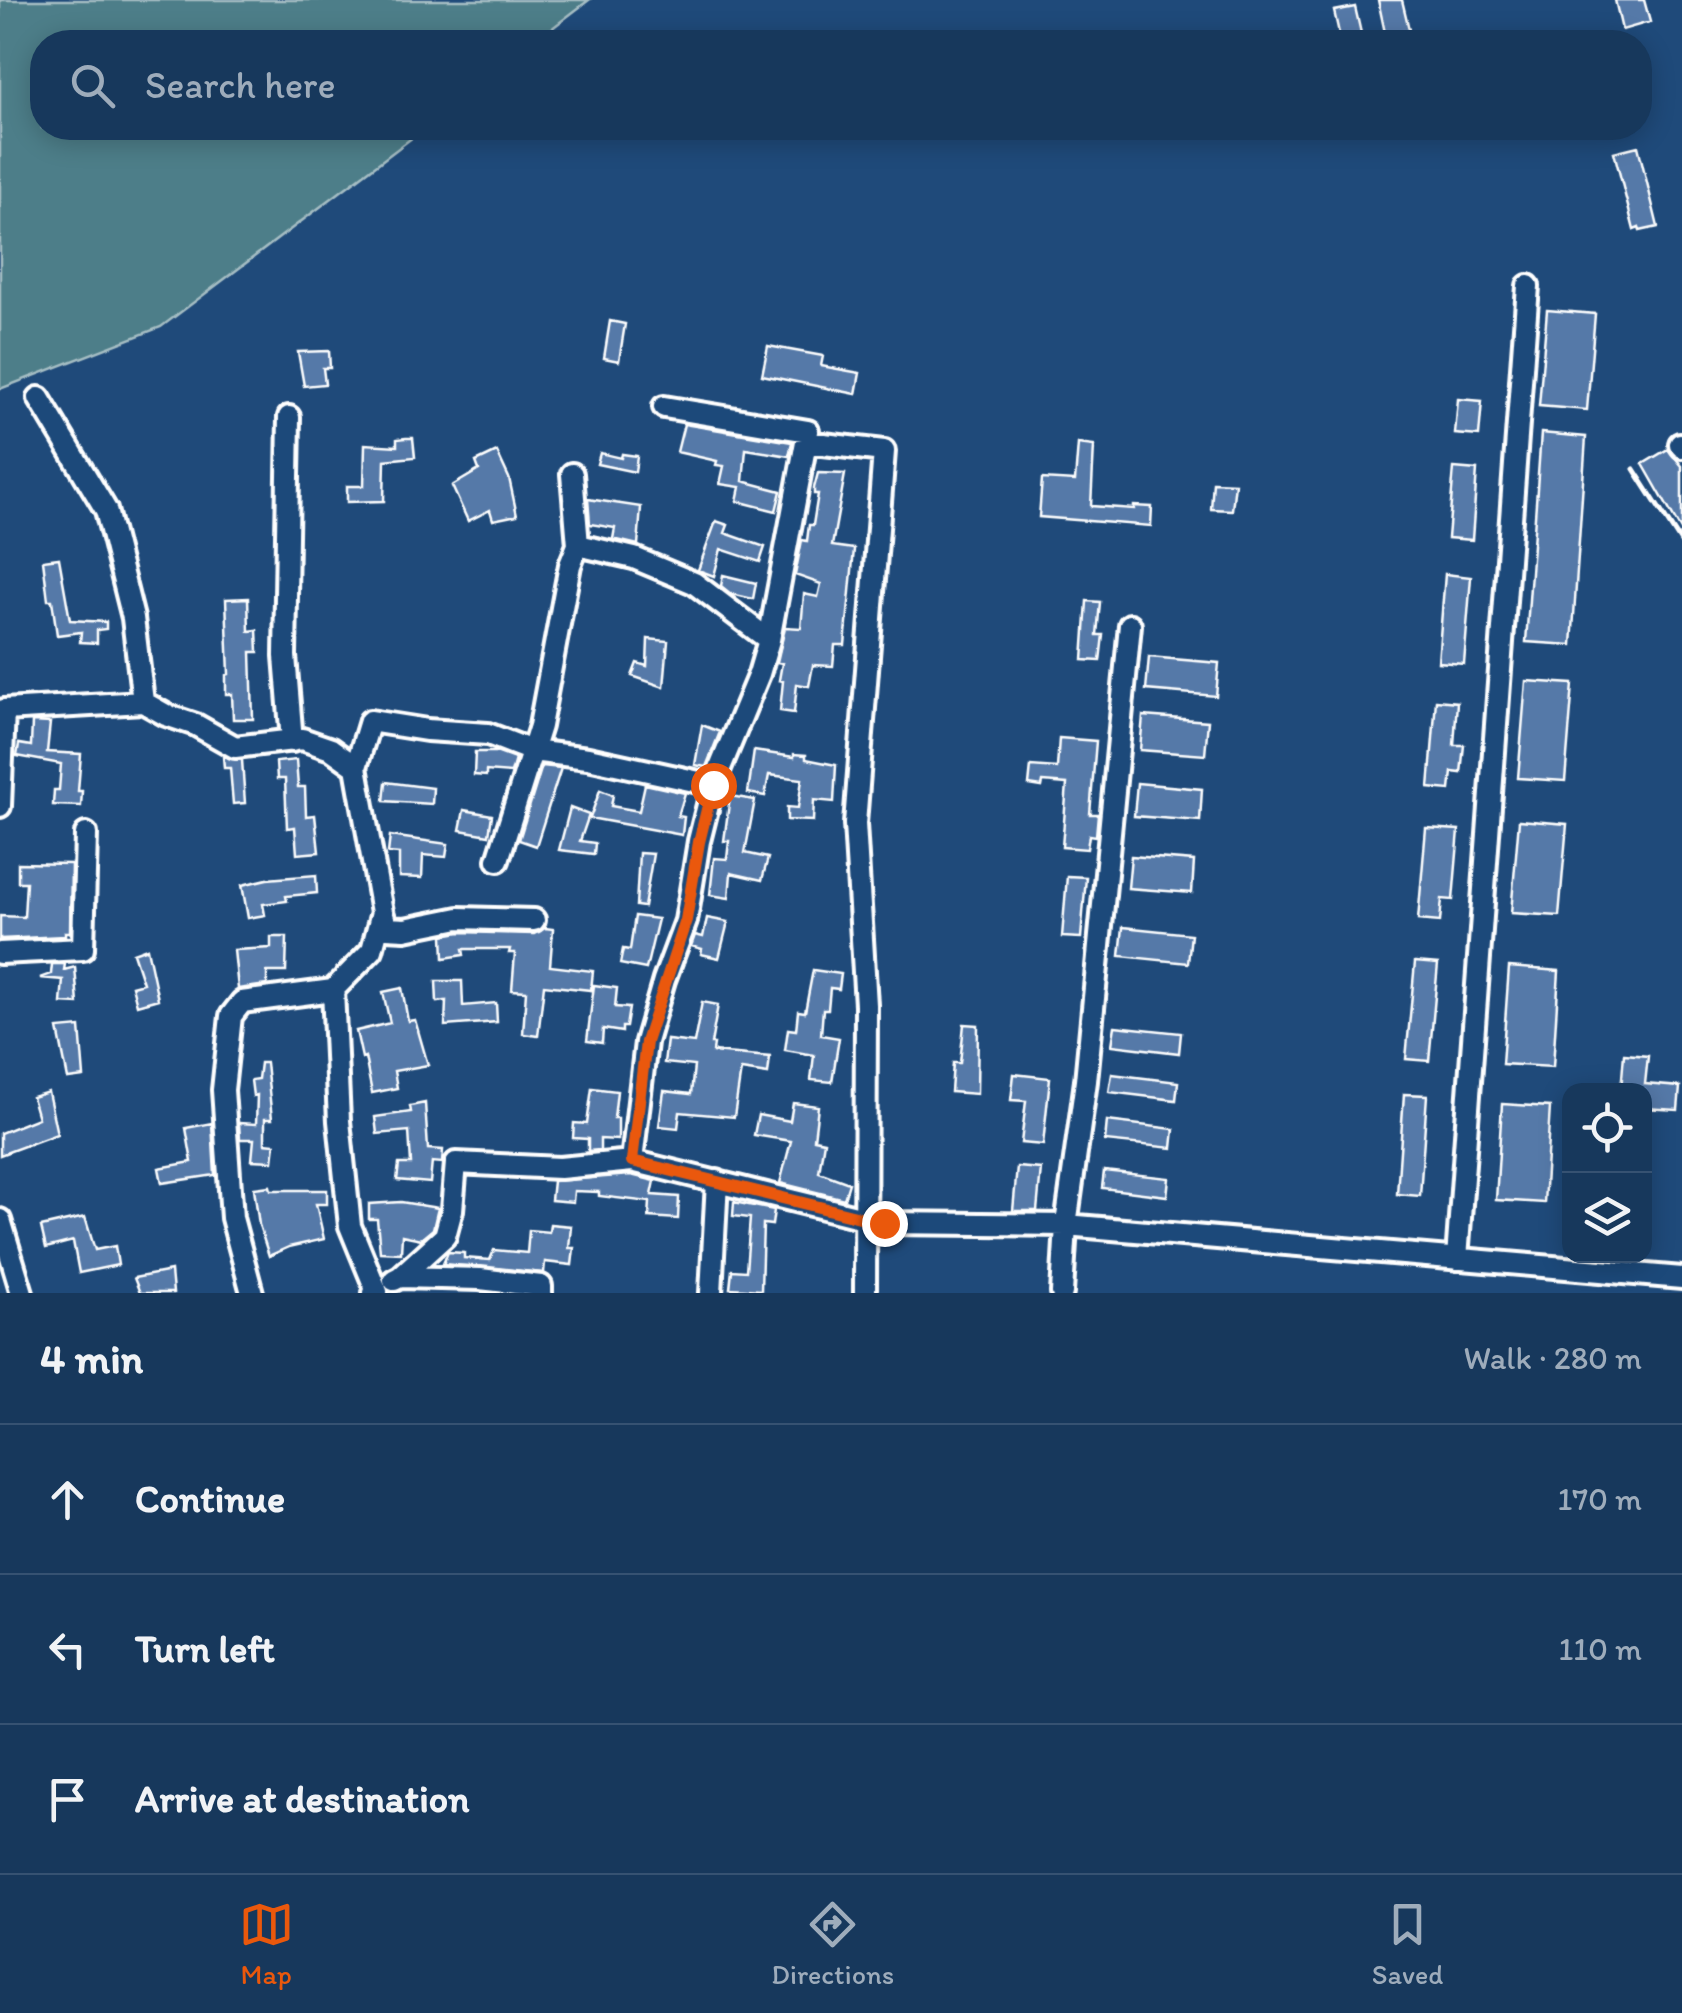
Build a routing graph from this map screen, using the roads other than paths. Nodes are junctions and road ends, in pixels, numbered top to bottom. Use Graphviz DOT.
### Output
graph roads {
  1 [pos="1528,286"];
  2 [pos="39,398"];
  3 [pos="664,408"];
  4 [pos="289,416"];
  5 [pos="806,442"];
  6 [pos="572,474"];
  7 [pos="578,544"];
  8 [pos="1130,625"];
  9 [pos="769,640"];
  10 [pos="143,702"];
  11 [pos="292,740"];
  12 [pos="532,751"];
  13 [pos="356,767"];
  14 [pos="713,785"];
  15 [pos="0,806"];
  16 [pos="86,834"];
  17 [pos="498,860"];
  18 [pos="382,912"];
  19 [pos="534,920"];
  20 [pos="0,953"];
  21 [pos="334,990"];
  22 [pos="632,1161"];
  23 [pos="717,1181"];
  24 [pos="864,1218"];
  25 [pos="0,1220"];
  26 [pos="1066,1225"];
  27 [pos="1457,1259"];
  28 [pos="400,1276"];
  29 [pos="1678,1283"];
  30 [pos="13,1287"];
  31 [pos="252,1293"];
  32 [pos="376,1293"];
  33 [pos="541,1293"];
  34 [pos="710,1293"];
  35 [pos="865,1293"];
  36 [pos="1062,1293"];
  1 -- 27 [label="street"];
  2 -- 10 [label="street"];
  3 -- 5 [label="street"];
  4 -- 11 [label="street"];
  5 -- 9 [label="street"];
  5 -- 24 [label="street"];
  6 -- 7 [label="street"];
  7 -- 9 [label="street"];
  7 -- 12 [label="street"];
  8 -- 26 [label="street"];
  9 -- 14 [label="street"];
  10 -- 11 [label="street"];
  10 -- 15 [label="street"];
  11 -- 13 [label="street"];
  12 -- 13 [label="street"];
  12 -- 14 [label="street"];
  12 -- 17 [label="street"];
  13 -- 18 [label="street"];
  14 -- 22 [label="street"];
  16 -- 20 [label="street"];
  18 -- 19 [label="street"];
  18 -- 21 [label="street"];
  21 -- 31 [label="street"];
  21 -- 32 [label="street"];
  22 -- 23 [label="street"];
  22 -- 28 [label="street"];
  23 -- 24 [label="street"];
  23 -- 34 [label="street"];
  24 -- 26 [label="street"];
  24 -- 35 [label="street"];
  25 -- 30 [label="street"];
  26 -- 27 [label="street"];
  26 -- 36 [label="street"];
  27 -- 29 [label="street"];
  28 -- 32 [label="street"];
  28 -- 33 [label="street"];
}
